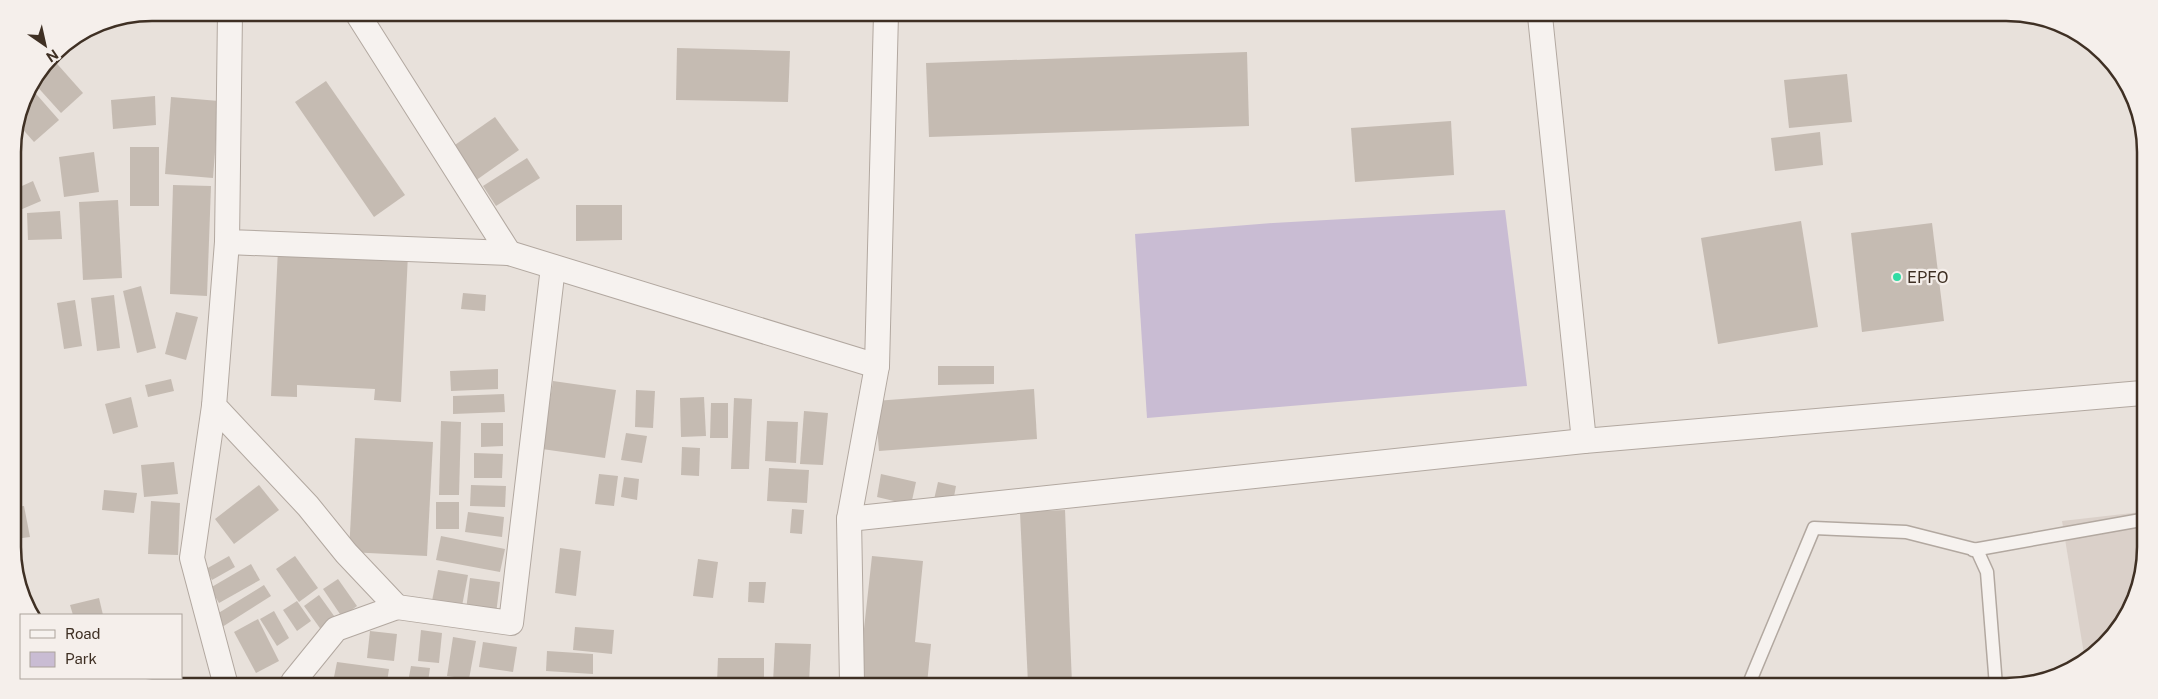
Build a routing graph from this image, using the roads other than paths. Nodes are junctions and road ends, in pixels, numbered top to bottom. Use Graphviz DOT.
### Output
graph roads {
  1 [pos="230,21"];
  2 [pos="362,21"];
  3 [pos="886,21"];
  4 [pos="1541,21"];
  5 [pos="226,242"];
  6 [pos="509,253"];
  7 [pos="553,267"];
  8 [pos="877,366"];
  9 [pos="2137,393"];
  10 [pos="214,406"];
  11 [pos="1584,441"];
  12 [pos="849,519"];
  13 [pos="2137,521"];
  14 [pos="1973,550"];
  15 [pos="397,607"];
  16 [pos="1752,677"];
  17 [pos="1995,677"];
  18 [pos="224,678"];
  19 [pos="296,678"];
  20 [pos="852,678"];
  1 -- 5 [label="street"];
  2 -- 6 [label="street"];
  3 -- 8 [label="street"];
  4 -- 11 [label="street"];
  5 -- 6 [label="street"];
  5 -- 10 [label="street"];
  6 -- 7 [label="street"];
  7 -- 8 [label="street"];
  7 -- 15 [label="street"];
  8 -- 12 [label="street"];
  9 -- 11 [label="street"];
  10 -- 15 [label="street"];
  10 -- 18 [label="street"];
  11 -- 12 [label="street"];
  12 -- 20 [label="street"];
  13 -- 14 [label="lane"];
  14 -- 16 [label="lane"];
  14 -- 17 [label="lane"];
  15 -- 19 [label="street"];
}
